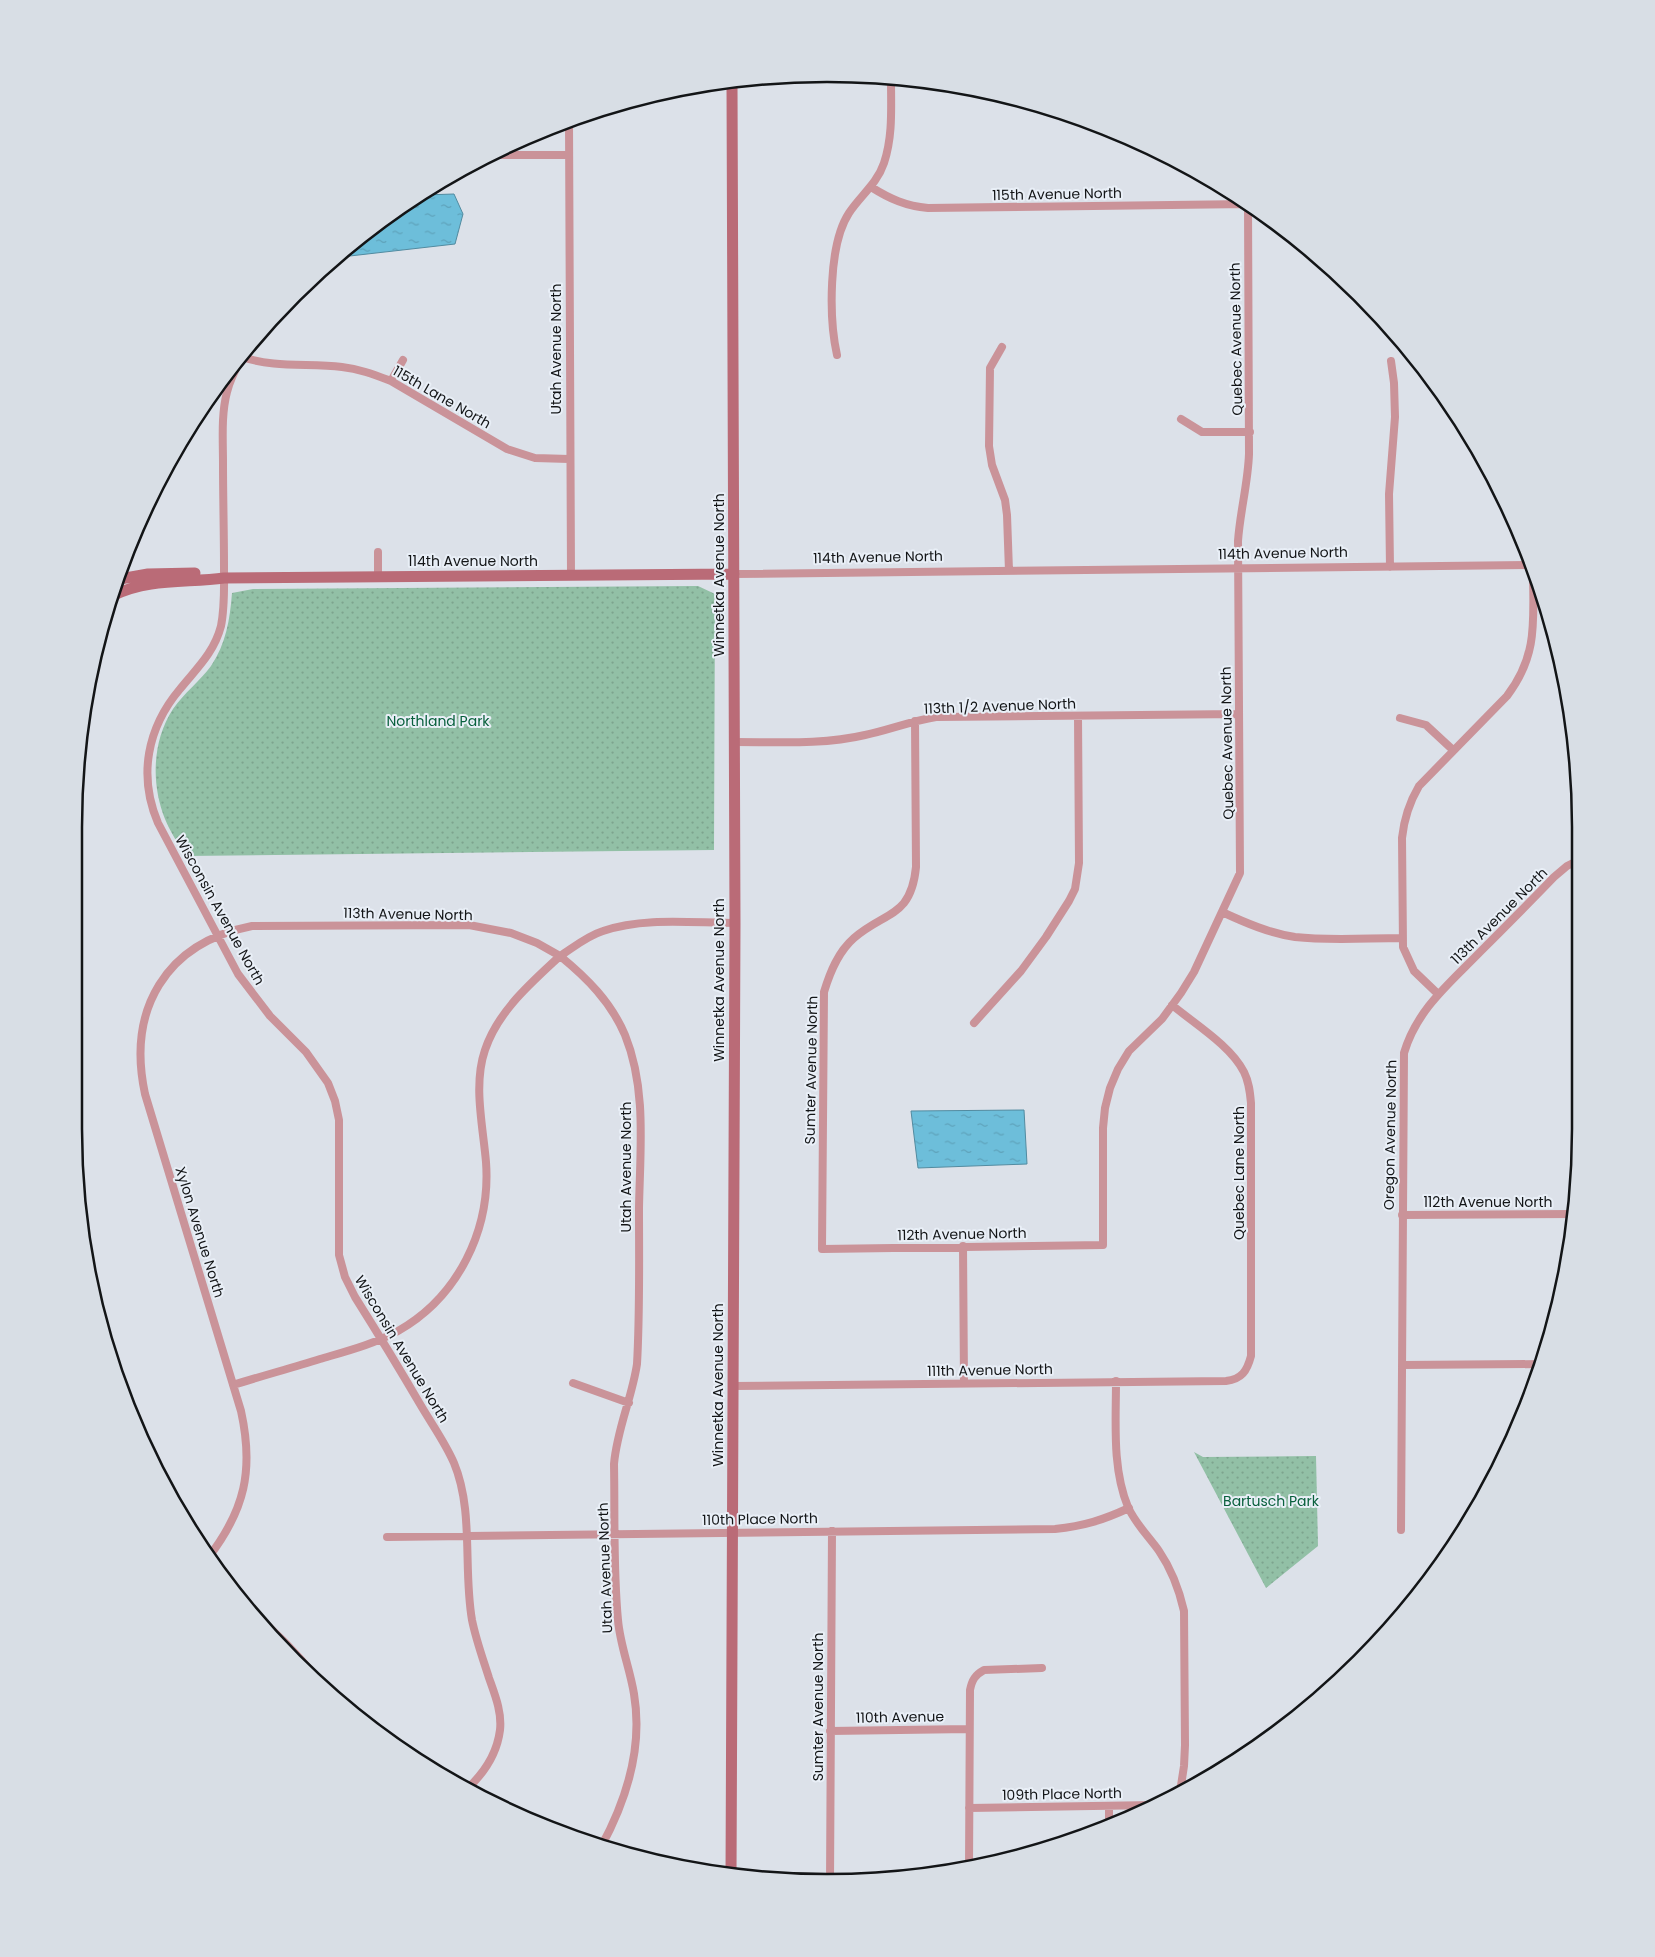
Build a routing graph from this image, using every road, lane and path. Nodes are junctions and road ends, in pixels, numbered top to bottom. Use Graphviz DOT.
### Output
graph roads {
  1 [pos="891,86"];
  2 [pos="732,89"];
  3 [pos="569,129"];
  4 [pos="507,155"];
  5 [pos="569,155"];
  6 [pos="871,187"];
  7 [pos="1233,203"];
  8 [pos="1248,213"];
  9 [pos="1002,347"];
  10 [pos="837,355"];
  11 [pos="249,358"];
  12 [pos="403,360"];
  13 [pos="1391,361"];
  14 [pos="391,381"];
  15 [pos="230,383"];
  16 [pos="1181,419"];
  17 [pos="1250,432"];
  18 [pos="569,459"];
  19 [pos="378,552"];
  20 [pos="1525,565"];
  21 [pos="1390,567"];
  22 [pos="1239,568"];
  23 [pos="1009,571"];
  24 [pos="734,574"];
  25 [pos="571,575"];
  26 [pos="378,577"];
  27 [pos="126,578"];
  28 [pos="224,578"];
  29 [pos="1533,589"];
  30 [pos="121,593"];
  31 [pos="1239,714"];
  32 [pos="1078,716"];
  33 [pos="1400,718"];
  34 [pos="915,721"];
  35 [pos="734,742"];
  36 [pos="1452,750"];
  37 [pos="1572,864"];
  38 [pos="1222,912"];
  39 [pos="735,923"];
  40 [pos="218,935"];
  41 [pos="1402,938"];
  42 [pos="560,956"];
  43 [pos="1438,994"];
  44 [pos="1172,1005"];
  45 [pos="974,1023"];
  46 [pos="1567,1214"];
  47 [pos="1402,1215"];
  48 [pos="1104,1245"];
  49 [pos="963,1246"];
  50 [pos="822,1248"];
  51 [pos="382,1339"];
  52 [pos="1534,1364"];
  53 [pos="1402,1365"];
  54 [pos="1245,1373"];
  55 [pos="1116,1381"];
  56 [pos="573,1383"];
  57 [pos="964,1383"];
  58 [pos="233,1385"];
  59 [pos="733,1386"];
  60 [pos="629,1403"];
  61 [pos="1129,1508"];
  62 [pos="1402,1530"];
  63 [pos="832,1531"];
  64 [pos="732,1532"];
  65 [pos="615,1534"];
  66 [pos="466,1536"];
  67 [pos="387,1537"];
  68 [pos="214,1551"];
  69 [pos="1042,1668"];
  70 [pos="969,1729"];
  71 [pos="830,1731"];
  72 [pos="472,1784"];
  73 [pos="1181,1785"];
  74 [pos="1141,1805"];
  75 [pos="1109,1806"];
  76 [pos="969,1808"];
  77 [pos="1109,1819"];
  78 [pos="605,1840"];
  79 [pos="969,1861"];
  80 [pos="731,1868"];
  81 [pos="830,1874"];
  1 -- 6 [label="street"];
  2 -- 24 [label="street, Winnetka Avenue North"];
  3 -- 5 [label="street, Utah Avenue North"];
  4 -- 5 [label="street"];
  5 -- 18 [label="street, Utah Avenue North"];
  6 -- 7 [label="street, 115th Avenue North"];
  6 -- 10 [label="street"];
  8 -- 17 [label="street, Quebec Avenue North"];
  9 -- 23 [label="street"];
  11 -- 14 [label="street, 115th Lane North"];
  12 -- 14 [label="street"];
  13 -- 21 [label="street"];
  14 -- 18 [label="street, 115th Lane North"];
  15 -- 28 [label="street, Wisconsin Avenue North"];
  16 -- 17 [label="street"];
  17 -- 22 [label="street, Quebec Avenue North"];
  18 -- 25 [label="street, Utah Avenue North"];
  19 -- 26 [label="street"];
  20 -- 21 [label="street, 114th Avenue North"];
  21 -- 22 [label="street, 114th Avenue North"];
  22 -- 23 [label="street, 114th Avenue North"];
  22 -- 31 [label="street, Quebec Avenue North"];
  23 -- 24 [label="street, 114th Avenue North"];
  24 -- 25 [label="street, 114th Avenue North"];
  24 -- 35 [label="street, Winnetka Avenue North"];
  25 -- 26 [label="street, 114th Avenue North"];
  26 -- 28 [label="street, 114th Avenue North"];
  27 -- 28 [label="street, 114th Avenue North"];
  28 -- 30 [label="street, 114th Avenue North"];
  28 -- 40 [label="street, Wisconsin Avenue North"];
  29 -- 36 [label="street"];
  31 -- 32 [label="street, 113th 1/2 Avenue North"];
  31 -- 38 [label="street, Quebec Avenue North"];
  32 -- 34 [label="street, 113th 1/2 Avenue North"];
  32 -- 45 [label="street"];
  33 -- 36 [label="street"];
  34 -- 35 [label="street, 113th 1/2 Avenue North"];
  34 -- 50 [label="street, Sumter Avenue North"];
  35 -- 39 [label="street, Winnetka Avenue North"];
  36 -- 41 [label="street"];
  37 -- 43 [label="street, 113th Avenue North"];
  38 -- 41 [label="street"];
  38 -- 44 [label="street, Quebec Avenue North"];
  39 -- 42 [label="street"];
  39 -- 59 [label="street, Winnetka Avenue North"];
  40 -- 42 [label="street, 113th Avenue North"];
  40 -- 51 [label="street, Wisconsin Avenue North"];
  40 -- 58 [label="street, Xylon Avenue North"];
  41 -- 43 [label="street"];
  42 -- 51 [label="street"];
  42 -- 60 [label="street, Utah Avenue North"];
  43 -- 47 [label="street, Oregon Avenue North"];
  44 -- 48 [label="street, Quebec Avenue North"];
  44 -- 54 [label="street, Quebec Lane North"];
  46 -- 47 [label="street, 112th Avenue North"];
  47 -- 53 [label="street, Oregon Avenue North"];
  48 -- 49 [label="street, 112th Avenue North"];
  49 -- 50 [label="street, 112th Avenue North"];
  49 -- 57 [label="street"];
  51 -- 58 [label="street"];
  51 -- 66 [label="street, Wisconsin Avenue North"];
  52 -- 53 [label="street"];
  53 -- 62 [label="street, Oregon Avenue North"];
  54 -- 55 [label="street, 111th Avenue North"];
  55 -- 57 [label="street, 111th Avenue North"];
  55 -- 61 [label="street"];
  56 -- 60 [label="street"];
  57 -- 59 [label="street, 111th Avenue North"];
  58 -- 68 [label="street, Xylon Avenue North"];
  59 -- 64 [label="street, Winnetka Avenue North"];
  60 -- 65 [label="street, Utah Avenue North"];
  61 -- 63 [label="street, 110th Place North"];
  61 -- 73 [label="street"];
  63 -- 64 [label="street, 110th Place North"];
  63 -- 71 [label="street, Sumter Avenue North"];
  64 -- 65 [label="street, 110th Place North"];
  64 -- 80 [label="street, Winnetka Avenue North"];
  65 -- 66 [label="street, 110th Place North"];
  65 -- 78 [label="street, Utah Avenue North"];
  66 -- 67 [label="street, 110th Place North"];
  66 -- 72 [label="street, Wisconsin Avenue North"];
  69 -- 70 [label="street"];
  70 -- 71 [label="street, 110th Avenue"];
  70 -- 76 [label="street"];
  71 -- 81 [label="street, Sumter Avenue North"];
  74 -- 75 [label="street, 109th Place North"];
  75 -- 76 [label="street, 109th Place North"];
  75 -- 77 [label="street"];
  76 -- 79 [label="street"];
}
